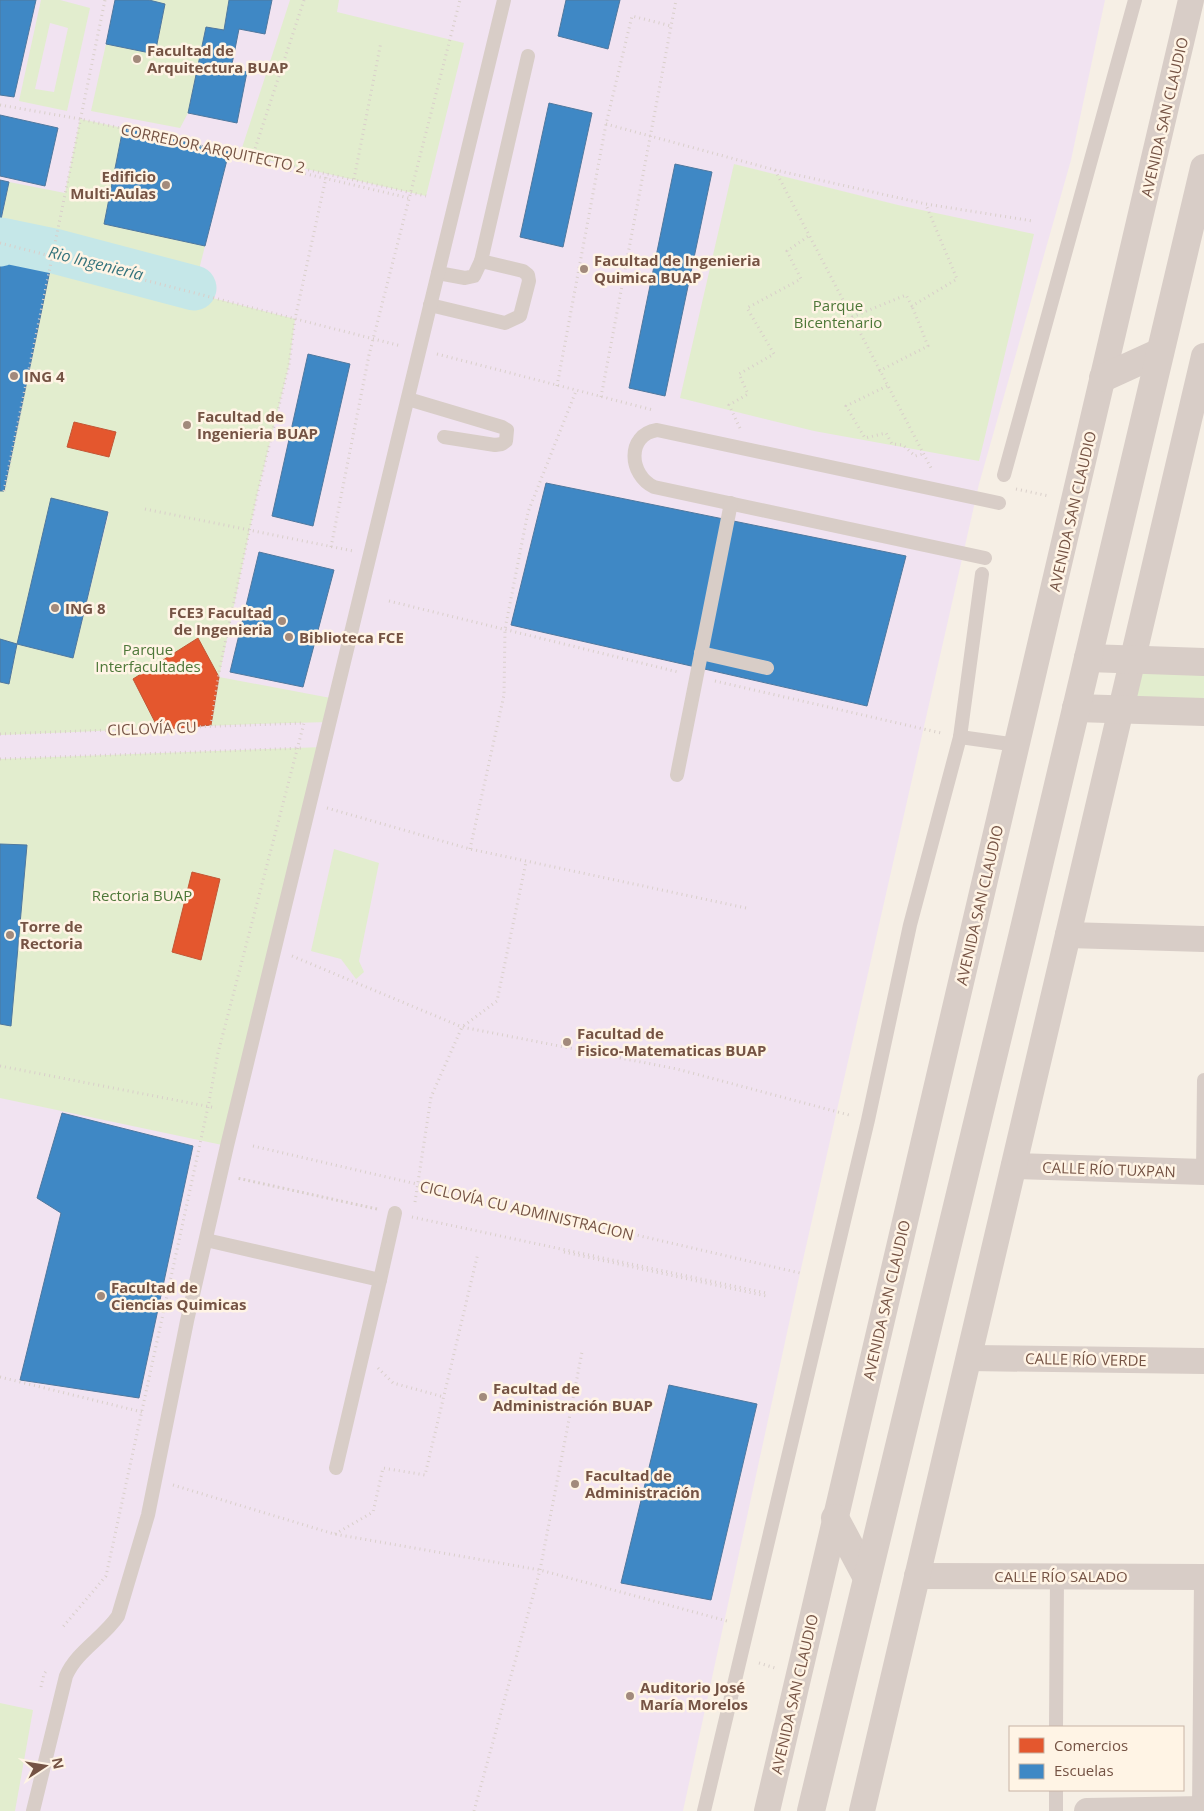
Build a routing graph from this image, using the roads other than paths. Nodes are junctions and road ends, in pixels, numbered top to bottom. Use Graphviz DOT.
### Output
graph roads {
  1 [pos="504,0"];
  2 [pos="1135,0"];
  3 [pos="1191,0"];
  4 [pos="528,56"];
  5 [pos="1204,168"];
  6 [pos="481,261"];
  7 [pos="438,273"];
  8 [pos="430,305"];
  9 [pos="1160,352"];
  10 [pos="1204,356"];
  11 [pos="1103,378"];
  12 [pos="408,399"];
  13 [pos="1197,414"];
  14 [pos="444,437"];
  15 [pos="1004,475"];
  16 [pos="999,502"];
  17 [pos="731,504"];
  18 [pos="985,558"];
  19 [pos="982,574"];
  20 [pos="701,653"];
  21 [pos="1088,658"];
  22 [pos="1132,660"];
  23 [pos="1204,662"];
  24 [pos="767,668"];
  25 [pos="1076,708"];
  26 [pos="1121,710"];
  27 [pos="1204,712"];
  28 [pos="960,737"];
  29 [pos="1017,745"];
  30 [pos="677,775"];
  31 [pos="1068,936"];
  32 [pos="1204,939"];
  33 [pos="1204,1080"];
  34 [pos="1014,1166"];
  35 [pos="1203,1172"];
  36 [pos="394,1213"];
  37 [pos="206,1240"];
  38 [pos="380,1280"];
  39 [pos="969,1358"];
  40 [pos="1204,1361"];
  41 [pos="336,1468"];
  42 [pos="835,1518"];
  43 [pos="917,1576"];
  44 [pos="1057,1576"];
  45 [pos="1202,1577"];
  46 [pos="867,1578"];
  47 [pos="1056,1726"];
  48 [pos="1056,1791"];
  49 [pos="1202,1810"];
  50 [pos="33,1811"];
  51 [pos="704,1811"];
  52 [pos="767,1811"];
  53 [pos="811,1811"];
  54 [pos="862,1811"];
  55 [pos="1056,1811"];
  56 [pos="1087,1811"];
  1 -- 7 [label="lane"];
  2 -- 15 [label="lane"];
  3 -- 11 [label="street, AVENIDA SAN CLAUDIO"];
  4 -- 6 [label="lane"];
  5 -- 9 [label="street"];
  6 -- 7 [label="lane"];
  6 -- 8 [label="lane"];
  7 -- 8 [label="lane"];
  8 -- 12 [label="lane"];
  9 -- 11 [label="street"];
  9 -- 21 [label="street"];
  10 -- 13 [label="street"];
  11 -- 29 [label="street, AVENIDA SAN CLAUDIO"];
  12 -- 14 [label="lane"];
  12 -- 37 [label="lane"];
  13 -- 22 [label="street"];
  16 -- 17 [label="lane"];
  17 -- 18 [label="lane"];
  17 -- 20 [label="lane"];
  19 -- 28 [label="lane"];
  20 -- 24 [label="lane"];
  20 -- 30 [label="lane"];
  21 -- 22 [label="street"];
  21 -- 25 [label="street"];
  22 -- 23 [label="street"];
  22 -- 26 [label="street"];
  25 -- 26 [label="street"];
  25 -- 46 [label="street"];
  26 -- 27 [label="street"];
  26 -- 31 [label="street"];
  28 -- 29 [label="lane"];
  28 -- 51 [label="lane"];
  29 -- 42 [label="street, AVENIDA SAN CLAUDIO"];
  31 -- 32 [label="street"];
  31 -- 34 [label="street"];
  33 -- 35 [label="lane"];
  34 -- 35 [label="street, CALLE RÍO TUXPAN"];
  34 -- 39 [label="street"];
  36 -- 38 [label="lane"];
  37 -- 38 [label="lane"];
  37 -- 50 [label="lane"];
  38 -- 41 [label="lane"];
  39 -- 40 [label="street, CALLE RÍO VERDE"];
  39 -- 43 [label="street"];
  42 -- 46 [label="street"];
  42 -- 52 [label="street, AVENIDA SAN CLAUDIO"];
  43 -- 44 [label="street, CALLE RÍO SALADO"];
  43 -- 54 [label="street"];
  44 -- 45 [label="street, CALLE RÍO SALADO"];
  44 -- 47 [label="lane"];
  45 -- 49 [label="lane"];
  46 -- 53 [label="street"];
  48 -- 55 [label="lane"];
  49 -- 56 [label="street"];
}
